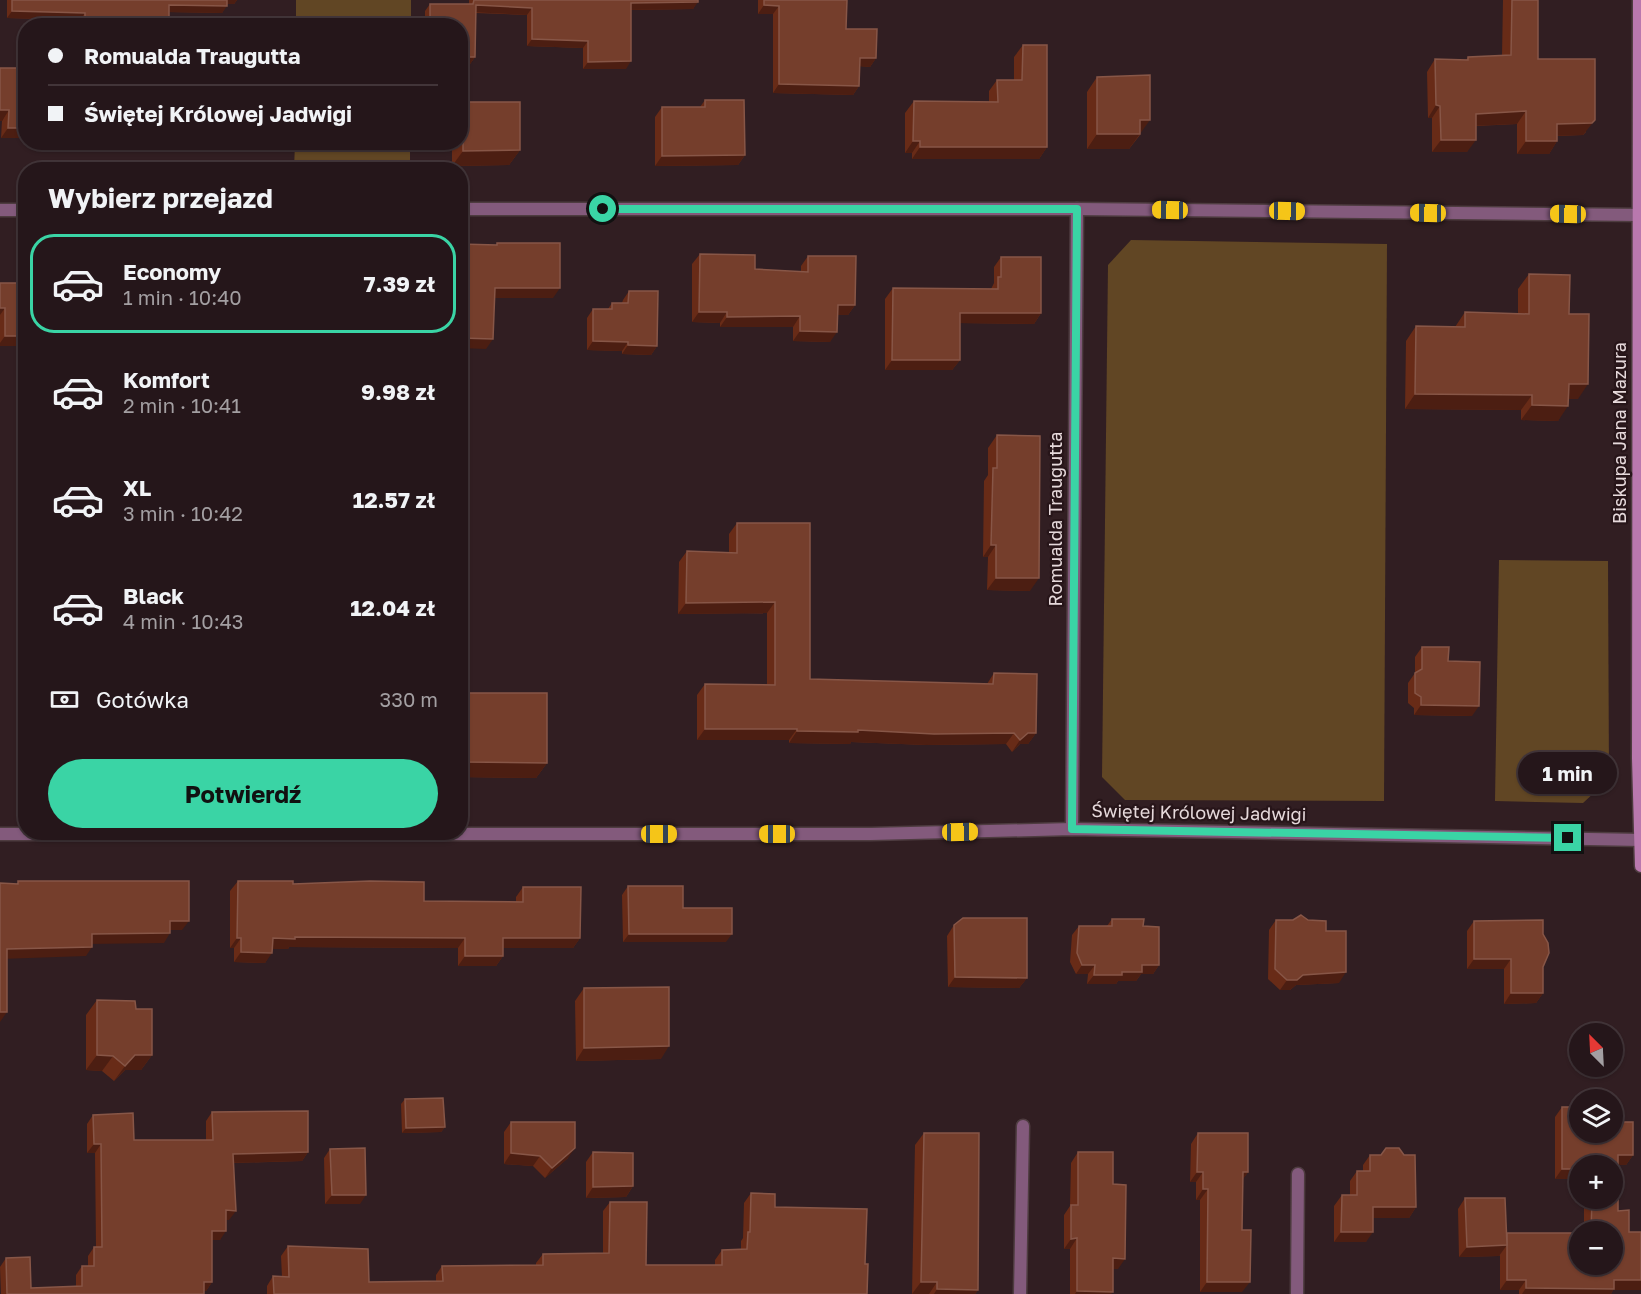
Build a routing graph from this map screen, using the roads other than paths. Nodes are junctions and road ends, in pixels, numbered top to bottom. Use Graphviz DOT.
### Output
graph roads {
  1 [pos="1639,0"];
  2 [pos="468,209"];
  3 [pos="1077,209"];
  4 [pos="0,210"];
  5 [pos="18,210"];
  6 [pos="1640,215"];
  7 [pos="1072,829"];
  8 [pos="0,834"];
  9 [pos="18,834"];
  10 [pos="468,834"];
  11 [pos="1640,840"];
  12 [pos="1641,866"];
  13 [pos="1023,1126"];
  14 [pos="1298,1174"];
  15 [pos="1020,1294"];
  16 [pos="1297,1294"];
  1 -- 6 [label="street, Biskupa Jana Mazura"];
  2 -- 3 [label="street"];
  3 -- 6 [label="street"];
  3 -- 7 [label="street, Romualda Traugutta"];
  4 -- 5 [label="street"];
  6 -- 11 [label="street, Biskupa Jana Mazura"];
  7 -- 10 [label="street, Świętej Królowej Jadwigi"];
  7 -- 11 [label="street, Świętej Królowej Jadwigi"];
  8 -- 9 [label="street, Świętej Królowej Jadwigi"];
  11 -- 12 [label="street, Biskupa Jana Mazura"];
  13 -- 15 [label="street"];
  14 -- 16 [label="street"];
}
